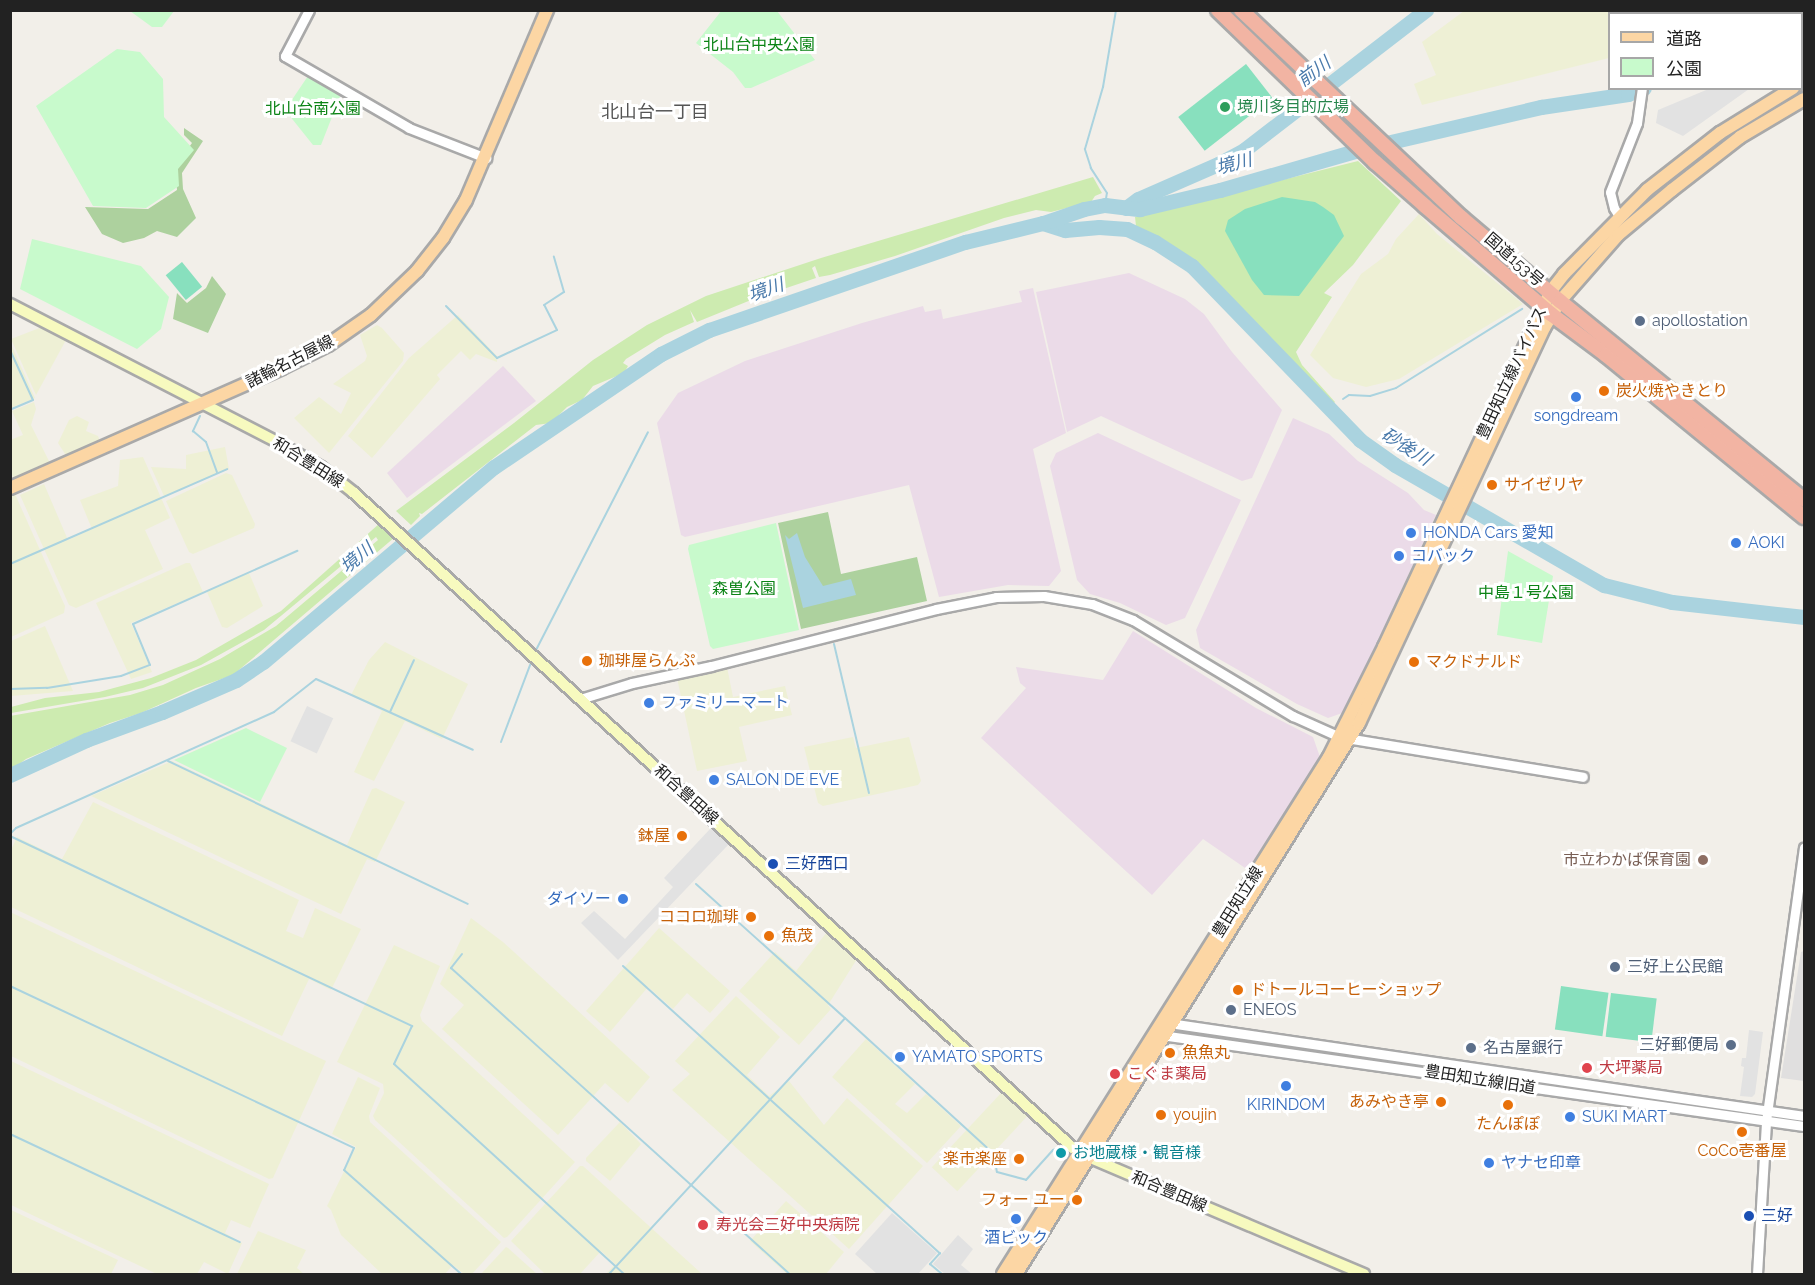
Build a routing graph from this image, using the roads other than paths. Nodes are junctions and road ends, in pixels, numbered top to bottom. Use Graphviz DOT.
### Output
graph roads {
  1 [pos="309,10"];
  2 [pos="547,10"];
  3 [pos="1218,10"];
  4 [pos="1245,14"];
  5 [pos="1642,90"];
  6 [pos="1790,90"];
  7 [pos="1804,99"];
  8 [pos="486,158"];
  9 [pos="1619,216"];
  10 [pos="1555,297"];
  11 [pos="10,304"];
  12 [pos="1546,310"];
  13 [pos="202,404"];
  14 [pos="10,488"];
  15 [pos="1804,500"];
  16 [pos="1450,517"];
  17 [pos="1804,517"];
  18 [pos="580,699"];
  19 [pos="1345,738"];
  20 [pos="1583,777"];
  21 [pos="1804,848"];
  22 [pos="1168,1023"];
  23 [pos="1160,1035"];
  24 [pos="1767,1110"];
  25 [pos="1804,1116"];
  26 [pos="1766,1121"];
  27 [pos="1804,1126"];
  28 [pos="1084,1155"];
  29 [pos="1003,1275"];
  30 [pos="1016,1275"];
  31 [pos="1364,1275"];
  32 [pos="1757,1275"];
  1 -- 8 [label="street"];
  2 -- 8 [label="main road, 諸輪名古屋線"];
  3 -- 12 [label="highway, 国道153号"];
  4 -- 10 [label="highway, 国道153号"];
  5 -- 9 [label="street"];
  6 -- 9 [label="main road, 豊田知立線バイパス"];
  7 -- 10 [label="main road, 豊田知立線バイパス"];
  8 -- 13 [label="main road, 諸輪名古屋線"];
  9 -- 10 [label="main road, 豊田知立線バイパス"];
  10 -- 12 [label="main road, 豊田知立線バイパス"];
  10 -- 15 [label="highway, 国道153号"];
  11 -- 13 [label="main road, 和合豊田線"];
  12 -- 16 [label="main road, 豊田知立線バイパス"];
  12 -- 17 [label="highway, 国道153号"];
  13 -- 14 [label="main road, 諸輪名古屋線"];
  13 -- 18 [label="main road, 和合豊田線"];
  16 -- 19 [label="main road, 豊田知立線"];
  18 -- 19 [label="street"];
  18 -- 28 [label="main road, 和合豊田線"];
  19 -- 20 [label="street"];
  19 -- 22 [label="main road, 豊田知立線"];
  21 -- 24 [label="street"];
  22 -- 23 [label="main road, 豊田知立線"];
  22 -- 24 [label="street, 豊田知立線旧道"];
  23 -- 26 [label="street, 豊田知立線旧道"];
  23 -- 28 [label="main road, 豊田知立線"];
  24 -- 25 [label="street, 豊田知立線旧道"];
  24 -- 26 [label="street"];
  26 -- 27 [label="street, 豊田知立線旧道"];
  26 -- 32 [label="street"];
  28 -- 29 [label="main road, 豊田知立線"];
  28 -- 30 [label="main road, 豊田知立線"];
  28 -- 31 [label="main road, 和合豊田線"];
}
